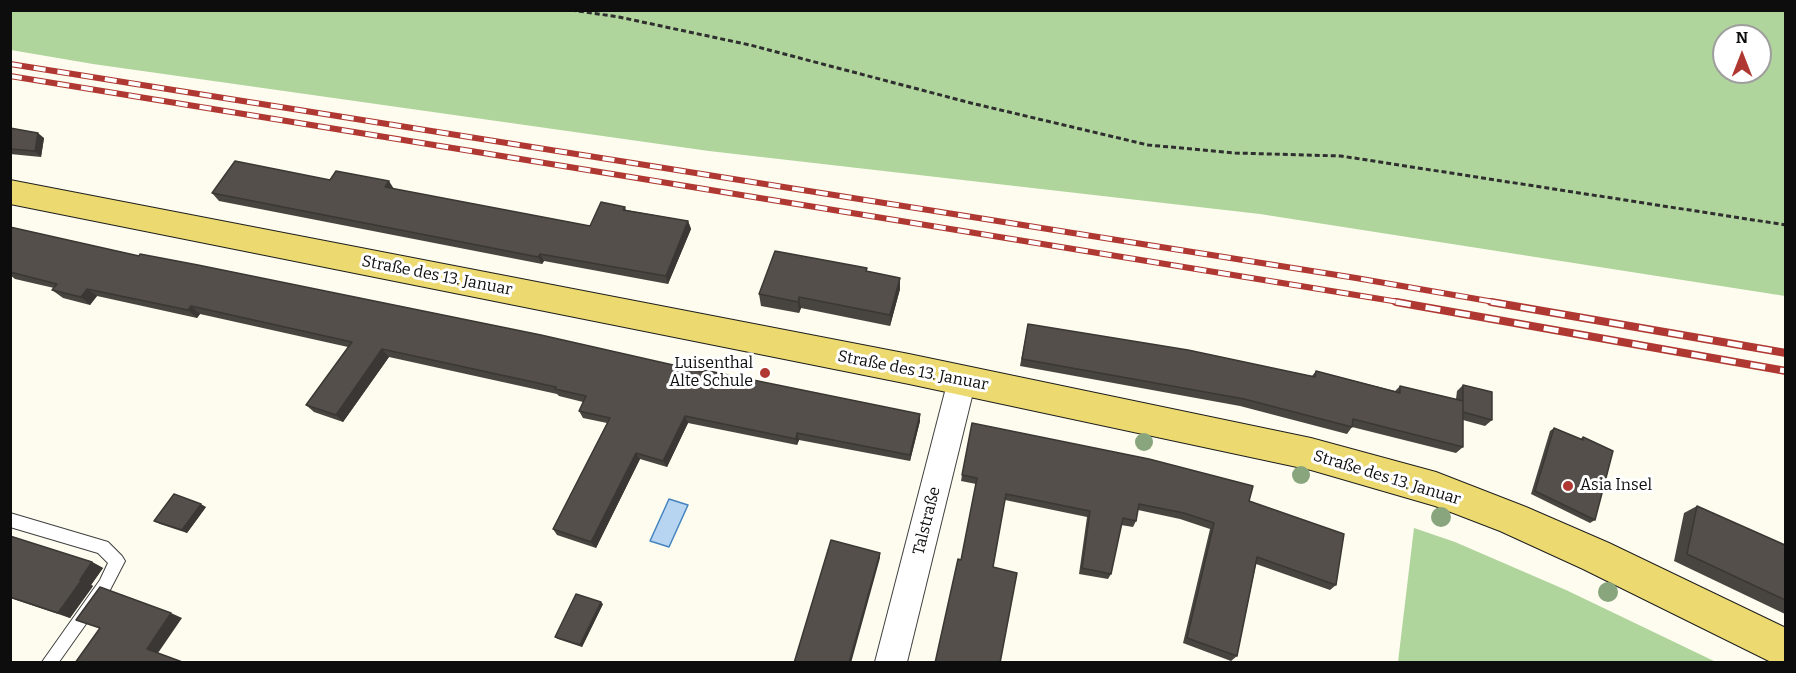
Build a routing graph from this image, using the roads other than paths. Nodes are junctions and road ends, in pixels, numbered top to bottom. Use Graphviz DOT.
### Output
graph roads {
  1 [pos="10,192"];
  2 [pos="962,380"];
  3 [pos="10,520"];
  4 [pos="1785,649"];
  5 [pos="50,663"];
  6 [pos="891,663"];
  1 -- 2 [label="main road, Straße des 13. Januar"];
  2 -- 4 [label="main road, Straße des 13. Januar"];
  2 -- 6 [label="street, Talstraße"];
  3 -- 5 [label="lane"];
}
